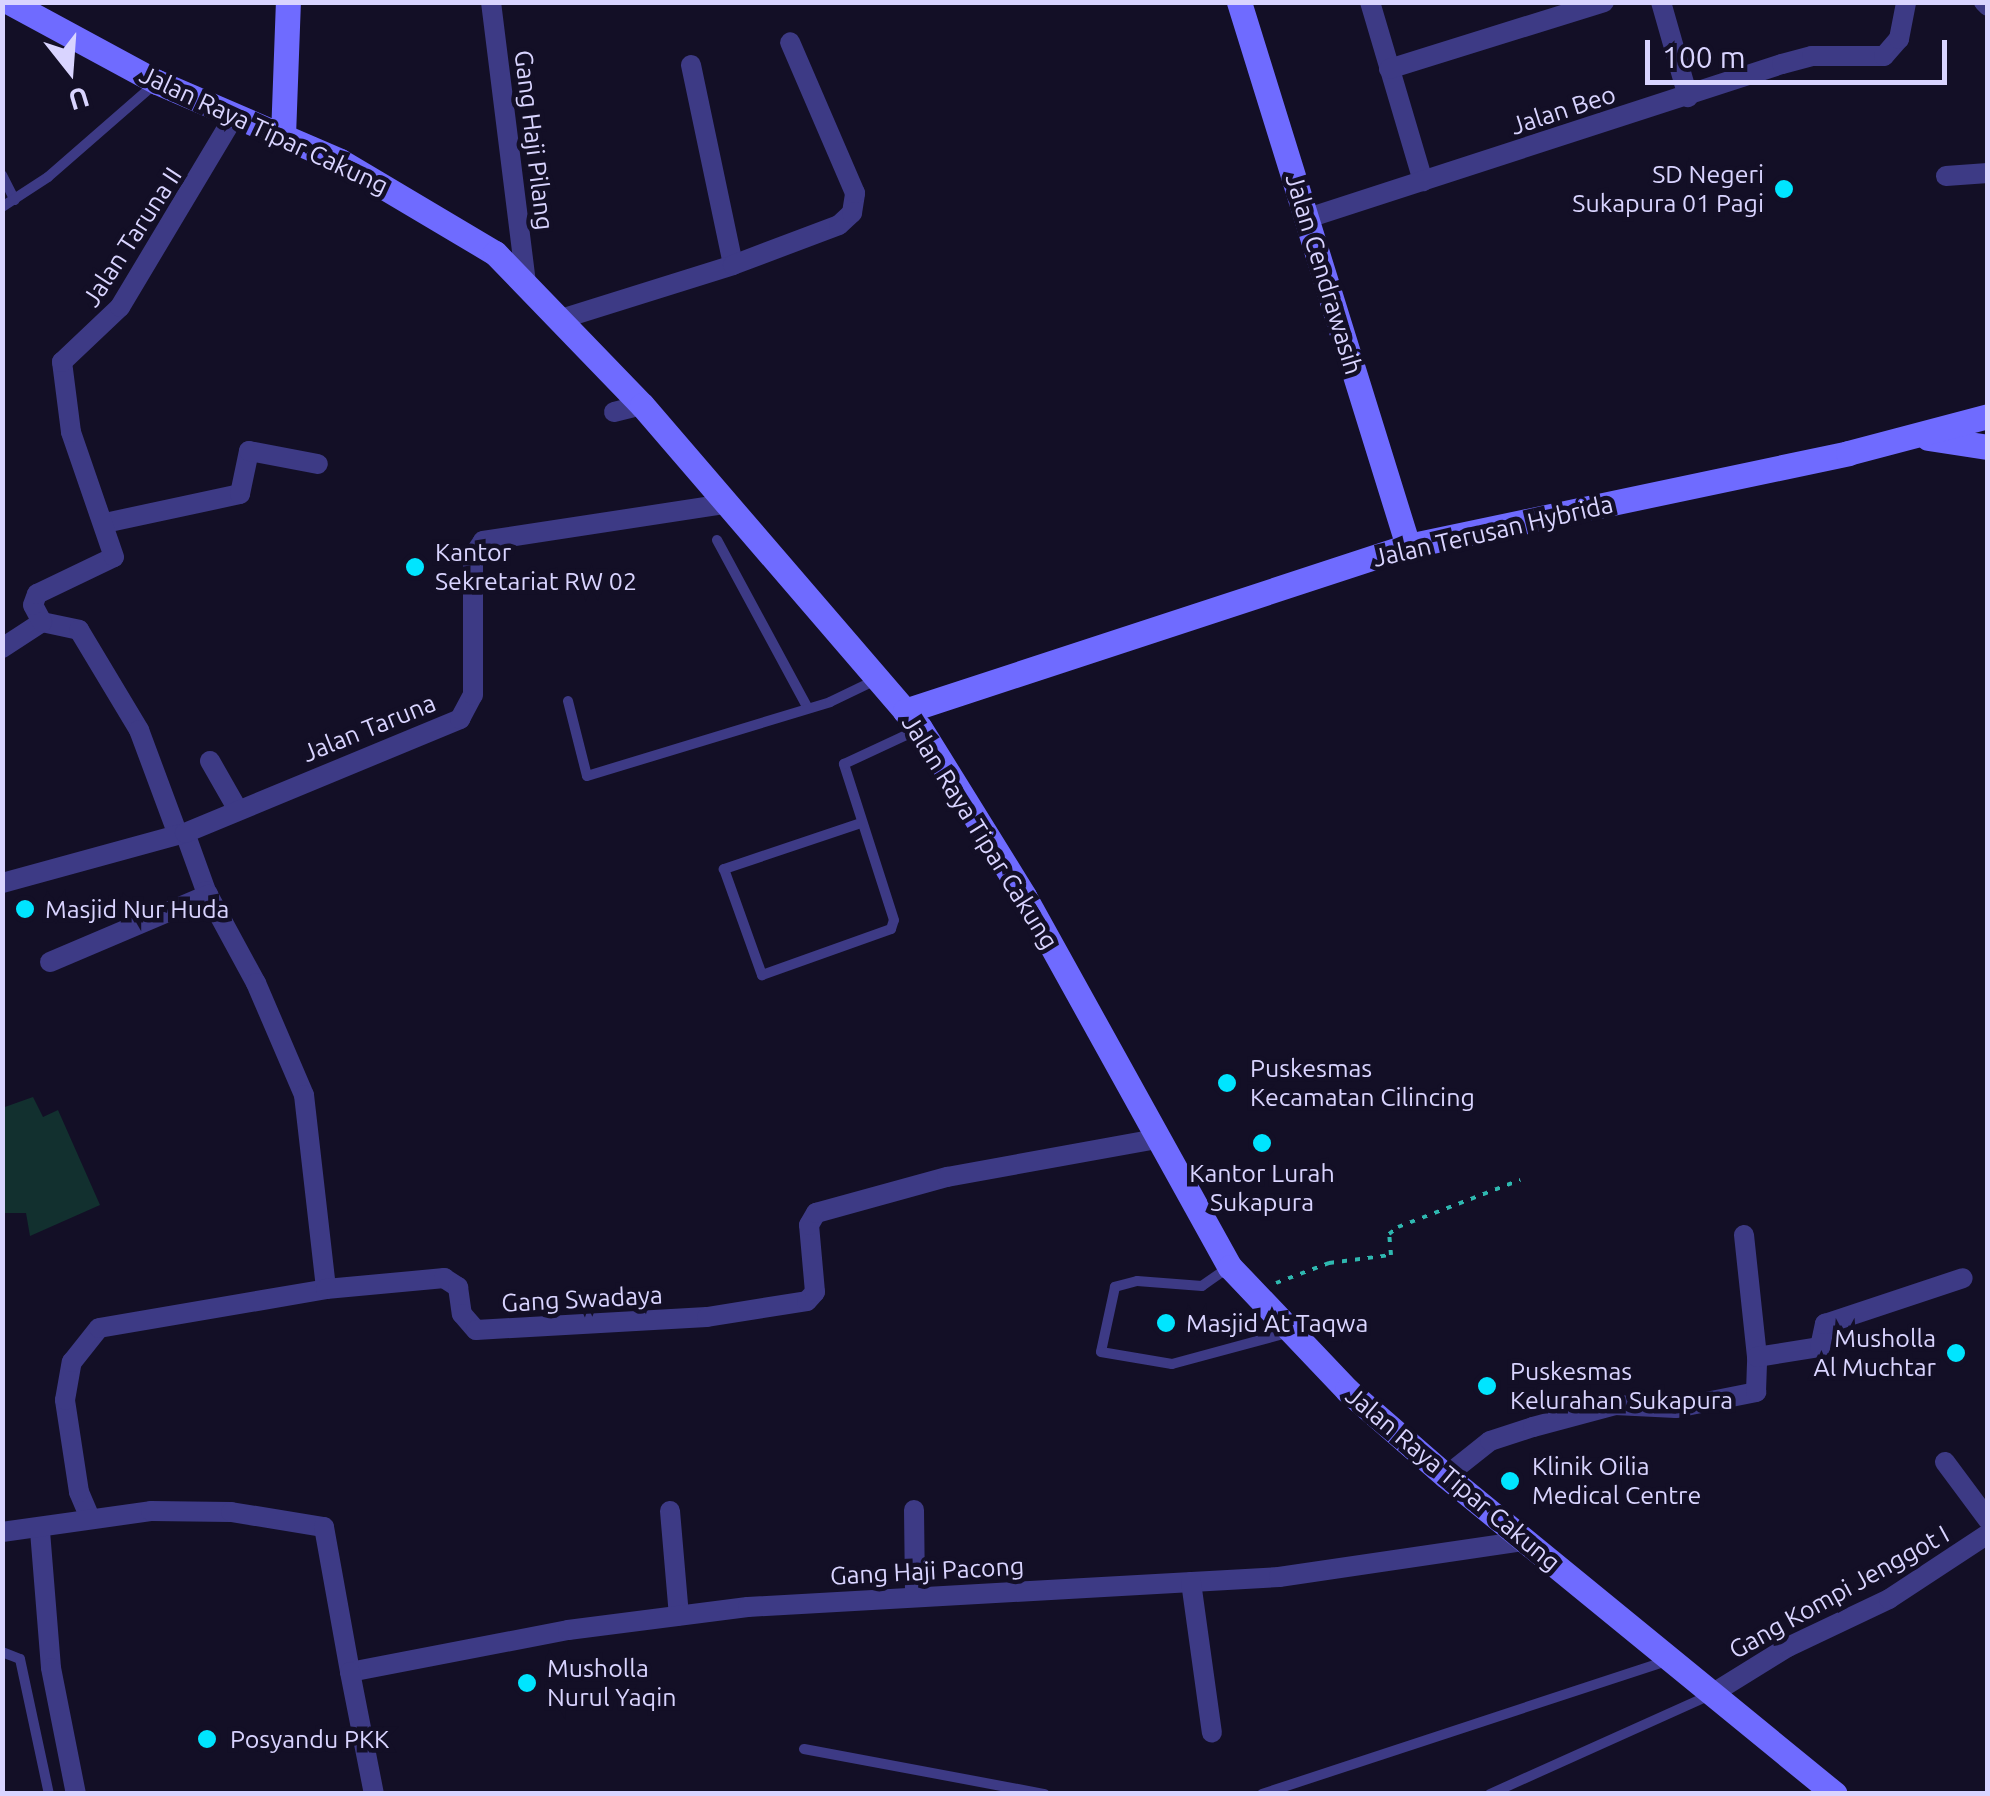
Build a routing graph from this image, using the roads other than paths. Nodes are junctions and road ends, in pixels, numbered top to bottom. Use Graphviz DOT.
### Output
graph roads {
  1 [pos="9,2"];
  2 [pos="288,2"];
  3 [pos="491,2"];
  4 [pos="1239,2"];
  5 [pos="1370,2"];
  6 [pos="1660,2"];
  7 [pos="1906,2"];
  8 [pos="1590,5"];
  9 [pos="790,42"];
  10 [pos="691,65"];
  11 [pos="1390,69"];
  12 [pos="157,82"];
  13 [pos="1688,96"];
  14 [pos="233,118"];
  15 [pos="283,136"];
  16 [pos="1988,172"];
  17 [pos="2,175"];
  18 [pos="1946,176"];
  19 [pos="1423,181"];
  20 [pos="14,200"];
  21 [pos="2,207"];
  22 [pos="1308,218"];
  23 [pos="734,265"];
  24 [pos="526,285"];
  25 [pos="561,318"];
  26 [pos="642,405"];
  27 [pos="614,412"];
  28 [pos="1988,416"];
  29 [pos="1917,436"];
  30 [pos="1988,447"];
  31 [pos="318,464"];
  32 [pos="726,504"];
  33 [pos="106,523"];
  34 [pos="717,540"];
  35 [pos="1408,546"];
  36 [pos="42,622"];
  37 [pos="2,648"];
  38 [pos="878,679"];
  39 [pos="568,701"];
  40 [pos="808,708"];
  41 [pos="913,720"];
  42 [pos="210,761"];
  43 [pos="238,810"];
  44 [pos="862,823"];
  45 [pos="181,834"];
  46 [pos="2,883"];
  47 [pos="208,895"];
  48 [pos="50,962"];
  49 [pos="1156,1138"];
  50 [pos="1744,1235"];
  51 [pos="1230,1266"];
  52 [pos="1963,1278"];
  53 [pos="326,1289"];
  54 [pos="1291,1332"];
  55 [pos="1758,1357"];
  56 [pos="1945,1462"];
  57 [pos="1446,1476"];
  58 [pos="914,1510"];
  59 [pos="670,1511"];
  60 [pos="90,1518"];
  61 [pos="1988,1520"];
  62 [pos="2,1532"];
  63 [pos="40,1532"];
  64 [pos="1988,1534"];
  65 [pos="1524,1541"];
  66 [pos="1191,1582"];
  67 [pos="915,1596"];
  68 [pos="679,1616"];
  69 [pos="2,1652"];
  70 [pos="1672,1659"];
  71 [pos="347,1666"];
  72 [pos="1715,1692"];
  73 [pos="1212,1733"];
  74 [pos="804,1749"];
  75 [pos="50,1794"];
  76 [pos="76,1794"];
  77 [pos="374,1794"];
  78 [pos="1045,1794"];
  79 [pos="1262,1794"];
  80 [pos="1490,1794"];
  81 [pos="1835,1794"];
  1 -- 12 [label="street, Jalan Raya Tipar Cakung"];
  2 -- 15 [label="street"];
  3 -- 24 [label="street, Gang Haji Pilang"];
  4 -- 22 [label="street, Jalan Cendrawasih"];
  5 -- 11 [label="street"];
  6 -- 13 [label="street"];
  7 -- 13 [label="street, Jalan Beo"];
  8 -- 11 [label="street"];
  9 -- 23 [label="street"];
  10 -- 23 [label="street"];
  11 -- 19 [label="street"];
  12 -- 14 [label="street, Jalan Raya Tipar Cakung"];
  12 -- 20 [label="lane"];
  13 -- 19 [label="street, Jalan Beo"];
  14 -- 15 [label="street, Jalan Raya Tipar Cakung"];
  14 -- 33 [label="street, Jalan Taruna II"];
  15 -- 24 [label="street, Jalan Raya Tipar Cakung"];
  16 -- 18 [label="street"];
  17 -- 20 [label="lane"];
  19 -- 22 [label="street, Jalan Beo"];
  20 -- 21 [label="lane"];
  22 -- 35 [label="street, Jalan Cendrawasih"];
  23 -- 25 [label="street"];
  24 -- 25 [label="street, Jalan Raya Tipar Cakung"];
  25 -- 26 [label="street, Jalan Raya Tipar Cakung"];
  26 -- 27 [label="street"];
  26 -- 32 [label="street, Jalan Raya Tipar Cakung"];
  28 -- 29 [label="street, Jalan Terusan Hybrida"];
  29 -- 30 [label="street, Jalan Terusan Hybrida"];
  29 -- 35 [label="street, Jalan Terusan Hybrida"];
  31 -- 33 [label="street"];
  32 -- 38 [label="street, Jalan Raya Tipar Cakung"];
  32 -- 43 [label="street, Jalan Taruna"];
  33 -- 36 [label="street, Jalan Taruna II"];
  34 -- 40 [label="lane"];
  35 -- 41 [label="street, Jalan Terusan Hybrida"];
  36 -- 37 [label="street"];
  36 -- 45 [label="street"];
  38 -- 40 [label="lane"];
  38 -- 41 [label="street, Jalan Raya Tipar Cakung"];
  39 -- 40 [label="lane"];
  41 -- 44 [label="lane"];
  41 -- 49 [label="street, Jalan Raya Tipar Cakung"];
  42 -- 43 [label="street"];
  43 -- 45 [label="street, Jalan Taruna"];
  44 -- 44 [label="lane"];
  45 -- 46 [label="street, Jalan Taruna"];
  45 -- 47 [label="street"];
  47 -- 48 [label="street"];
  47 -- 53 [label="street"];
  49 -- 51 [label="street, Jalan Raya Tipar Cakung"];
  49 -- 53 [label="street, Gang Swadaya"];
  50 -- 55 [label="street"];
  51 -- 54 [label="street, Jalan Raya Tipar Cakung"];
  51 -- 54 [label="lane"];
  52 -- 55 [label="street"];
  53 -- 60 [label="street, Gang Swadaya"];
  54 -- 57 [label="street, Jalan Raya Tipar Cakung"];
  55 -- 57 [label="street"];
  56 -- 61 [label="street"];
  57 -- 65 [label="street, Jalan Raya Tipar Cakung"];
  58 -- 67 [label="street"];
  59 -- 68 [label="street"];
  60 -- 63 [label="street"];
  60 -- 71 [label="street"];
  62 -- 63 [label="street"];
  63 -- 76 [label="street"];
  64 -- 72 [label="street, Gang Kompi Jenggot I"];
  65 -- 66 [label="street, Gang Haji Pacong"];
  65 -- 70 [label="street, Jalan Raya Tipar Cakung"];
  66 -- 67 [label="street, Gang Haji Pacong"];
  66 -- 73 [label="street"];
  67 -- 68 [label="street, Gang Haji Pacong"];
  68 -- 71 [label="street, Gang Haji Pacong"];
  69 -- 75 [label="lane"];
  70 -- 72 [label="street, Jalan Raya Tipar Cakung"];
  70 -- 79 [label="lane"];
  71 -- 77 [label="street"];
  72 -- 80 [label="lane"];
  72 -- 81 [label="street, Jalan Raya Tipar Cakung"];
  74 -- 78 [label="lane"];
}
